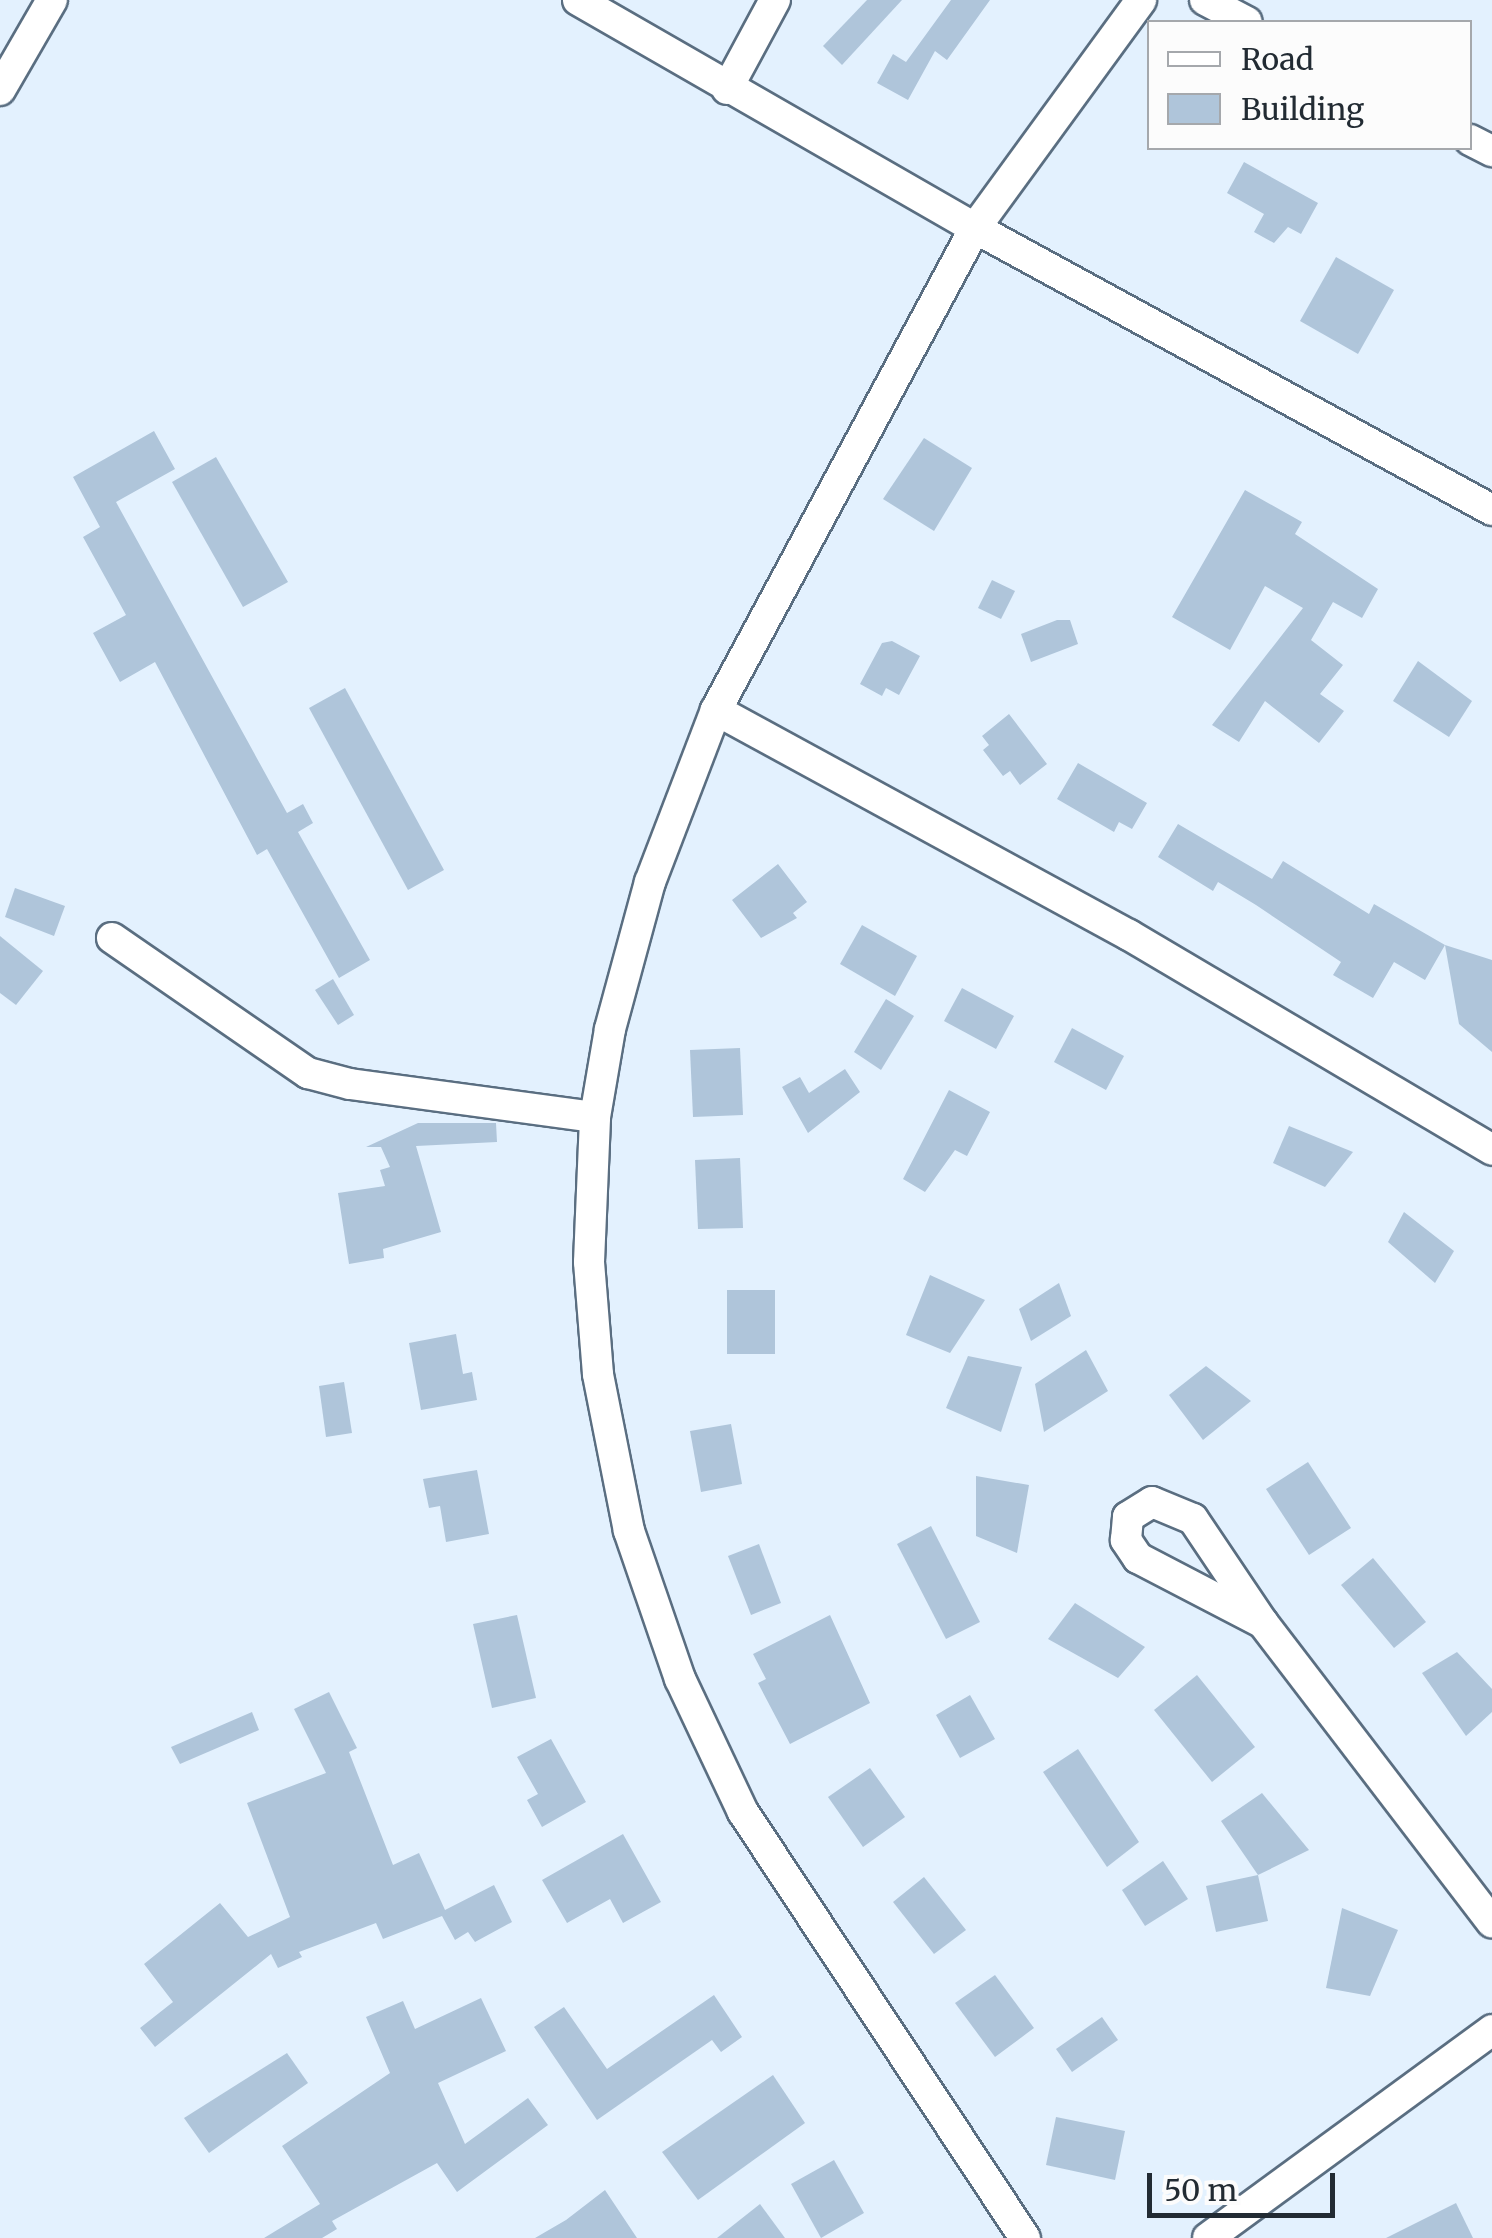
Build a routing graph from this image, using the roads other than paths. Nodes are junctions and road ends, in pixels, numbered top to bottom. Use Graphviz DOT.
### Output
graph roads {
  1 [pos="52,0"];
  2 [pos="578,0"];
  3 [pos="775,0"];
  4 [pos="1141,0"];
  5 [pos="1205,0"];
  6 [pos="1243,20"];
  7 [pos="727,89"];
  8 [pos="0,90"];
  9 [pos="976,228"];
  10 [pos="1492,510"];
  11 [pos="716,710"];
  12 [pos="112,938"];
  13 [pos="594,1117"];
  14 [pos="1492,1150"];
  15 [pos="1263,1623"];
  16 [pos="1492,1923"];
  17 [pos="1492,2030"];
  18 [pos="1025,2238"];
  19 [pos="1208,2238"];
  1 -- 8 [label="street"];
  2 -- 7 [label="street"];
  3 -- 7 [label="street"];
  4 -- 9 [label="street"];
  5 -- 6 [label="street"];
  7 -- 9 [label="street"];
  9 -- 10 [label="street"];
  9 -- 11 [label="street"];
  11 -- 13 [label="street"];
  11 -- 14 [label="street"];
  12 -- 13 [label="street"];
  13 -- 18 [label="street"];
  15 -- 15 [label="street"];
  15 -- 16 [label="street"];
  17 -- 19 [label="street"];
}
